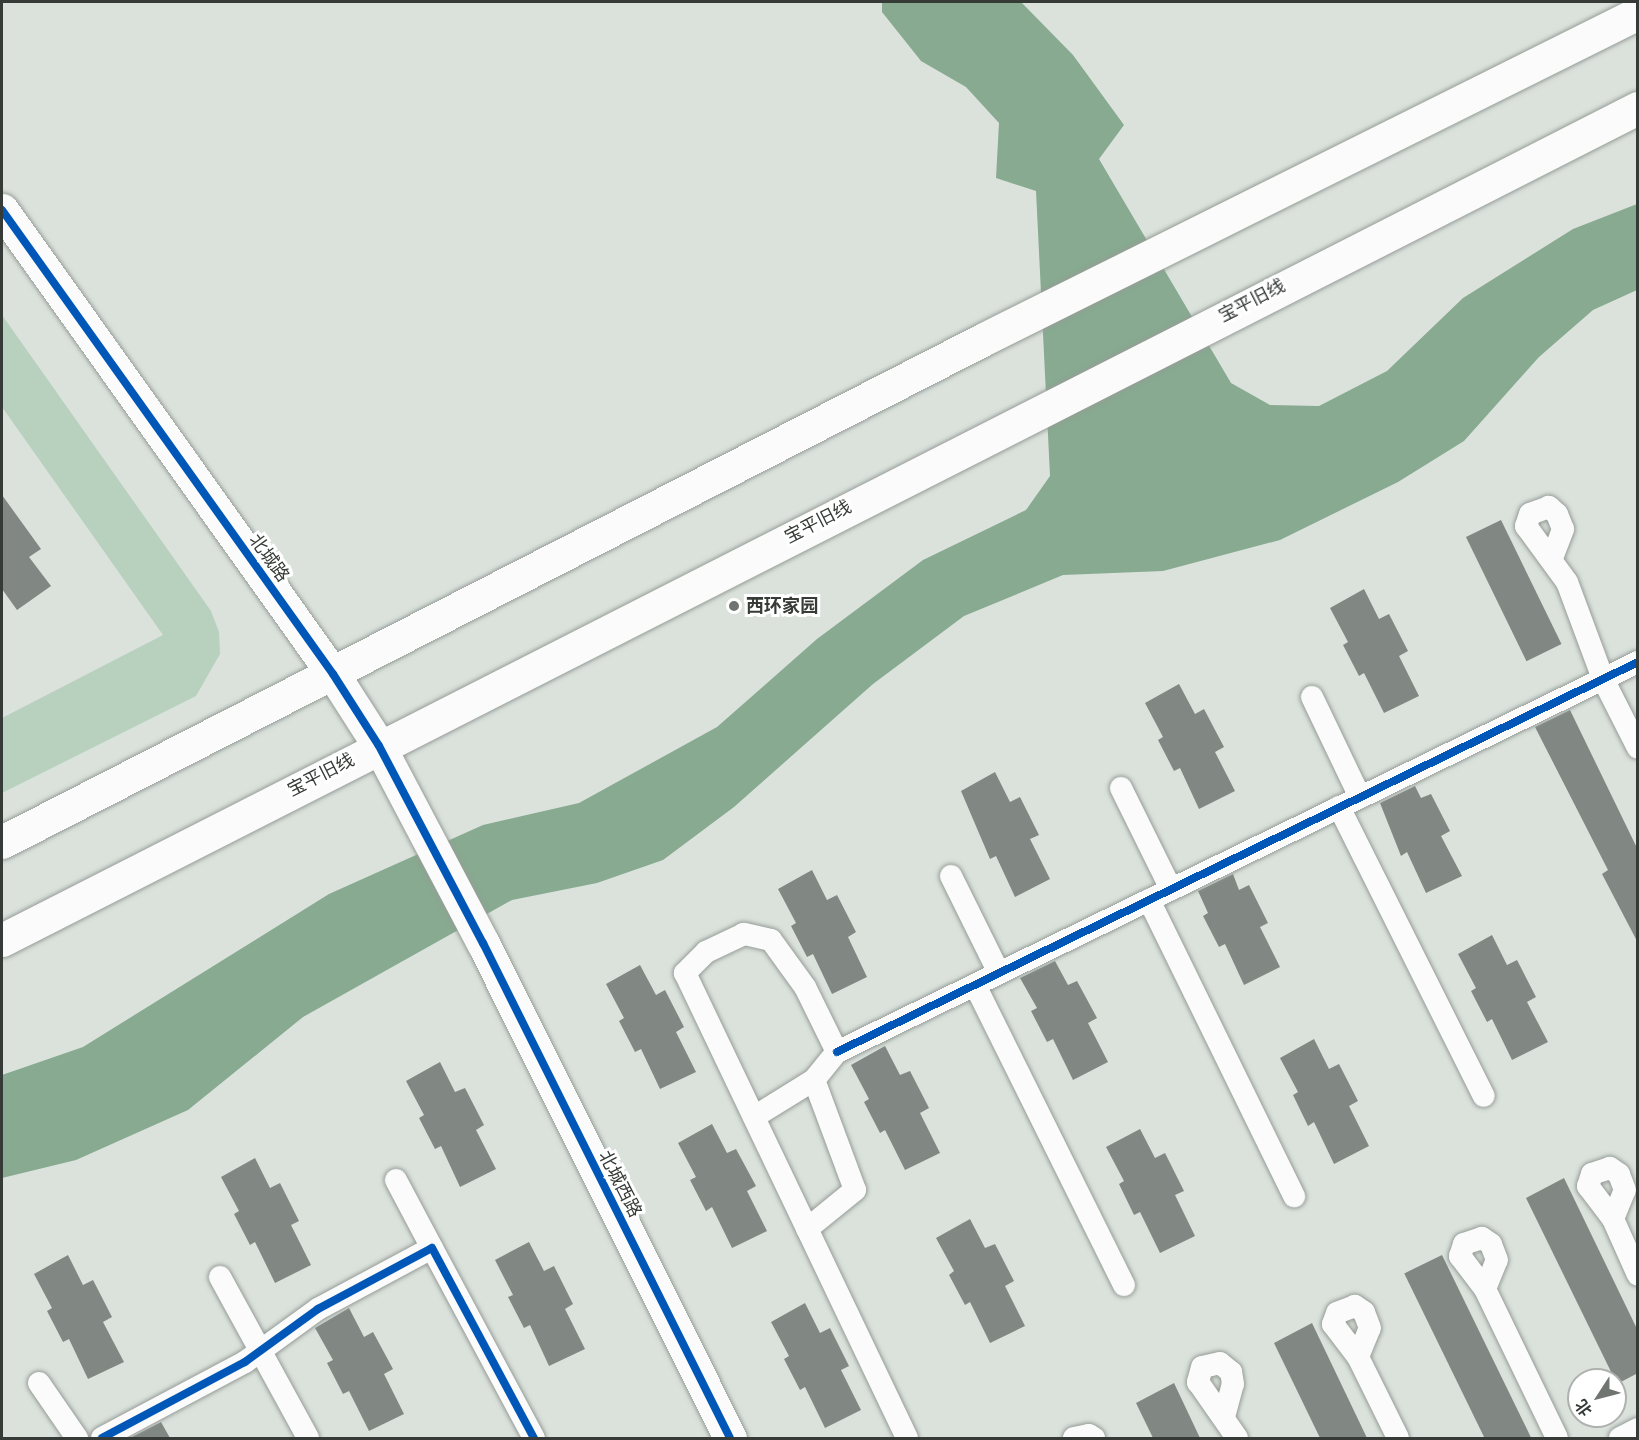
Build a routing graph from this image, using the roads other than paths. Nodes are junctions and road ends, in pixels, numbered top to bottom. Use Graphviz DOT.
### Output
graph roads {
  1 [pos="1638,13"];
  2 [pos="1638,108"];
  3 [pos="2,210"];
  4 [pos="1552,558"];
  5 [pos="1638,662"];
  6 [pos="333,674"];
  7 [pos="1603,679"];
  8 [pos="1312,697"];
  9 [pos="379,746"];
  10 [pos="1638,748"];
  11 [pos="1120,788"];
  12 [pos="1360,797"];
  13 [pos="1339,807"];
  14 [pos="2,842"];
  15 [pos="951,876"];
  16 [pos="1171,889"];
  17 [pos="1149,900"];
  18 [pos="2,940"];
  19 [pos="483,943"];
  20 [pos="999,973"];
  21 [pos="975,985"];
  22 [pos="837,1052"];
  23 [pos="814,1080"];
  24 [pos="1484,1096"];
  25 [pos="754,1118"];
  26 [pos="396,1180"];
  27 [pos="1294,1196"];
  28 [pos="1613,1219"];
  29 [pos="807,1229"];
  30 [pos="432,1248"];
  31 [pos="1638,1275"];
  32 [pos="220,1277"];
  33 [pos="1124,1285"];
  34 [pos="1485,1289"];
  35 [pos="262,1350"];
  36 [pos="1358,1357"];
  37 [pos="39,1383"];
  38 [pos="1224,1417"];
  39 [pos="1638,1429"];
  40 [pos="77,1438"];
  41 [pos="102,1438"];
  42 [pos="308,1438"];
  43 [pos="534,1438"];
  44 [pos="730,1438"];
  45 [pos="907,1438"];
  46 [pos="1074,1438"];
  47 [pos="1094,1438"];
  48 [pos="1237,1438"];
  49 [pos="1398,1438"];
  50 [pos="1557,1438"];
  51 [pos="1620,1438"];
  1 -- 6 [label="main road"];
  2 -- 9 [label="main road, 宝平旧线"];
  3 -- 6 [label="main road, 北城路"];
  4 -- 7 [label="street"];
  5 -- 7 [label="street"];
  6 -- 9 [label="main road, 北城路"];
  6 -- 14 [label="main road"];
  7 -- 10 [label="street"];
  7 -- 12 [label="street"];
  8 -- 12 [label="street"];
  9 -- 18 [label="main road, 宝平旧线"];
  9 -- 19 [label="main road, 北城路"];
  11 -- 16 [label="street"];
  12 -- 13 [label="street"];
  13 -- 16 [label="street"];
  13 -- 24 [label="street"];
  15 -- 20 [label="street"];
  16 -- 17 [label="street"];
  17 -- 20 [label="street"];
  17 -- 27 [label="street"];
  19 -- 44 [label="main road, 北城西路"];
  20 -- 21 [label="street"];
  21 -- 22 [label="street"];
  21 -- 33 [label="street"];
  22 -- 23 [label="street"];
  22 -- 25 [label="street"];
  23 -- 25 [label="street"];
  23 -- 29 [label="street"];
  25 -- 29 [label="street"];
  26 -- 30 [label="street"];
  28 -- 31 [label="street"];
  29 -- 45 [label="street"];
  30 -- 35 [label="street"];
  30 -- 43 [label="street"];
  32 -- 35 [label="street"];
  34 -- 50 [label="street"];
  35 -- 41 [label="street"];
  35 -- 42 [label="street"];
  36 -- 49 [label="street"];
  37 -- 40 [label="street"];
  38 -- 48 [label="street"];
  39 -- 51 [label="street"];
  46 -- 47 [label="street"];
}
